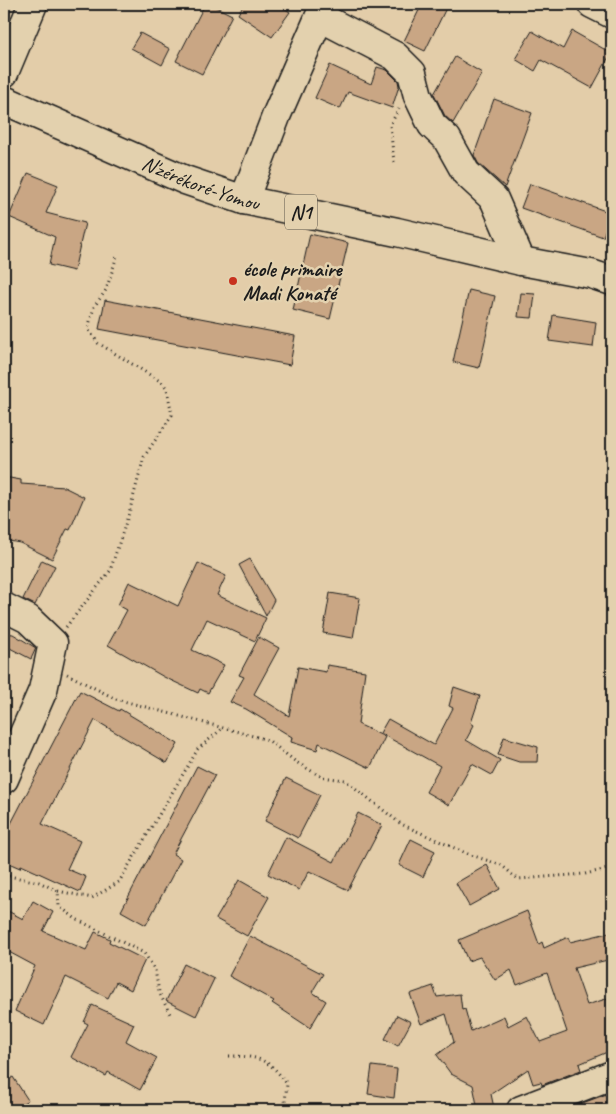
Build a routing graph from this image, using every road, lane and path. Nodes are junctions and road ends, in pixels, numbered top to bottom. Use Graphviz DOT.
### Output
graph roads {
  1 [pos="33,4"];
  2 [pos="592,4"];
  3 [pos="322,10"];
  4 [pos="612,14"];
  5 [pos="4,73"];
  6 [pos="415,86"];
  7 [pos="4,100"];
  8 [pos="394,162"];
  9 [pos="244,200"];
  10 [pos="117,256"];
  11 [pos="521,261"];
  12 [pos="612,281"];
  13 [pos="4,607"];
  14 [pos="51,654"];
  15 [pos="223,728"];
  16 [pos="4,779"];
  17 [pos="612,868"];
  18 [pos="4,875"];
  19 [pos="58,890"];
  20 [pos="170,1014"];
  21 [pos="229,1056"];
  22 [pos="612,1075"];
  23 [pos="284,1110"];
  24 [pos="520,1110"];
  1 -- 5 [label="main road"];
  2 -- 4 [label="main road"];
  3 -- 6 [label="main road"];
  3 -- 9 [label="main road"];
  6 -- 8 [label="path"];
  6 -- 11 [label="main road"];
  7 -- 9 [label="main road, N'zérékoré-Yomou / N1"];
  9 -- 11 [label="main road, N'zérékoré-Yomou / N1"];
  10 -- 14 [label="path"];
  11 -- 12 [label="main road, N'zérékoré-Yomou / N1"];
  13 -- 14 [label="main road"];
  14 -- 15 [label="path"];
  14 -- 16 [label="main road"];
  15 -- 17 [label="path"];
  15 -- 19 [label="path"];
  18 -- 19 [label="path"];
  19 -- 20 [label="path"];
  21 -- 23 [label="path"];
  22 -- 24 [label="main road"];
}
